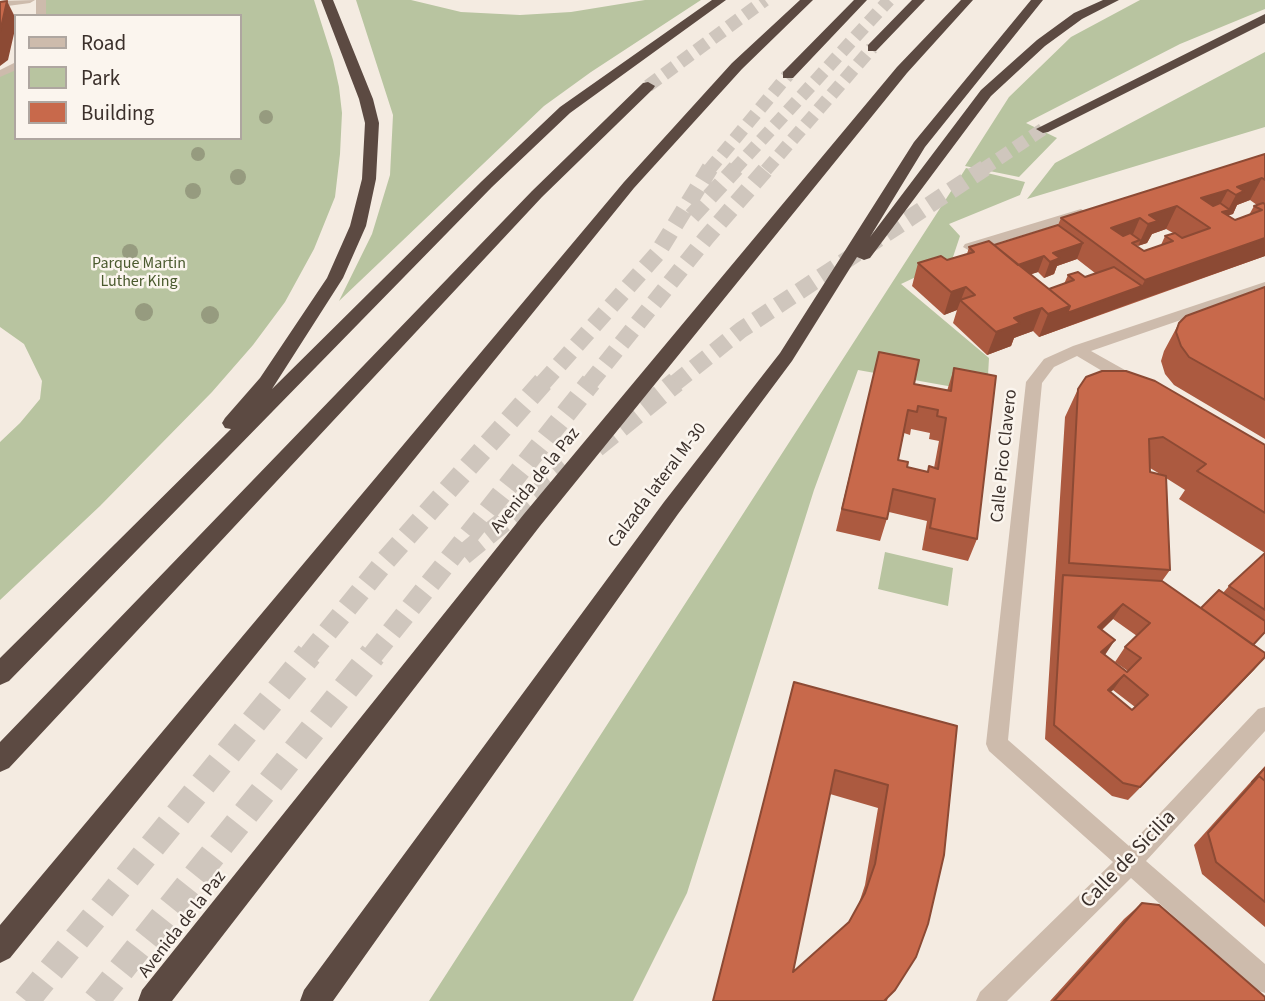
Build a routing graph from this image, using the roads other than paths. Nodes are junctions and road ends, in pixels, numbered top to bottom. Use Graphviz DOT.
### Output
graph roads {
  1 [pos="30,0"];
  2 [pos="327,0"];
  3 [pos="720,0"];
  4 [pos="807,0"];
  5 [pos="861,0"];
  6 [pos="919,0"];
  7 [pos="967,0"];
  8 [pos="1037,0"];
  9 [pos="1113,0"];
  10 [pos="0,4"];
  11 [pos="1265,18"];
  12 [pos="872,48"];
  13 [pos="788,75"];
  14 [pos="648,86"];
  15 [pos="1043,129"];
  16 [pos="1098,208"];
  17 [pos="970,247"];
  18 [pos="1265,286"];
  19 [pos="1078,350"];
  20 [pos="786,357"];
  21 [pos="1154,394"];
  22 [pos="134,540"];
  23 [pos="0,674"];
  24 [pos="1265,716"];
  25 [pos="0,760"];
  26 [pos="1129,863"];
  27 [pos="0,948"];
  28 [pos="1265,981"];
  29 [pos="153,1001"];
  30 [pos="316,1001"];
  31 [pos="989,1001"];
  1 -- 10 [label="street"];
  2 -- 22 [label="highway"];
  3 -- 22 [label="highway"];
  4 -- 27 [label="highway"];
  5 -- 13 [label="highway"];
  6 -- 12 [label="highway"];
  7 -- 29 [label="highway, Avenida de la Paz"];
  8 -- 20 [label="highway, Calzada lateral M-30"];
  9 -- 20 [label="highway"];
  11 -- 15 [label="highway"];
  14 -- 25 [label="highway"];
  16 -- 17 [label="street"];
  18 -- 19 [label="street, Calle Pico Clavero"];
  19 -- 21 [label="street"];
  19 -- 26 [label="street, Calle Pico Clavero"];
  20 -- 30 [label="highway, Calzada lateral M-30"];
  22 -- 23 [label="highway"];
  24 -- 26 [label="street, Calle de Sicilia"];
  26 -- 28 [label="street"];
  26 -- 31 [label="street, Calle de Sicilia"];
}
